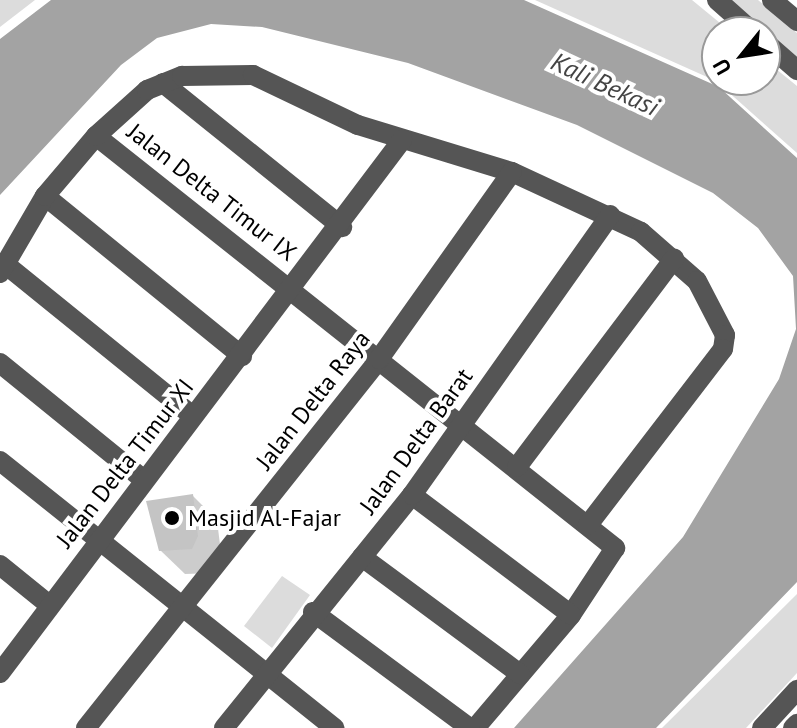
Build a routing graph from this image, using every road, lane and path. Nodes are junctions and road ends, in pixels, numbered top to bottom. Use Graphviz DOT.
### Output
graph roads {
  1 [pos="717,0"];
  2 [pos="772,0"];
  3 [pos="735,16"];
  4 [pos="797,21"];
  5 [pos="163,83"];
  6 [pos="96,136"];
  7 [pos="402,140"];
  8 [pos="512,172"];
  9 [pos="45,196"];
  10 [pos="610,215"];
  11 [pos="342,227"];
  12 [pos="674,259"];
  13 [pos="3,269"];
  14 [pos="296,290"];
  15 [pos="242,356"];
  16 [pos="379,359"];
  17 [pos="0,363"];
  18 [pos="193,416"];
  19 [pos="464,423"];
  20 [pos="0,461"];
  21 [pos="517,467"];
  22 [pos="144,480"];
  23 [pos="412,495"];
  24 [pos="588,525"];
  25 [pos="98,540"];
  26 [pos="362,557"];
  27 [pos="0,565"];
  28 [pos="48,604"];
  29 [pos="182,608"];
  30 [pos="313,612"];
  31 [pos="571,615"];
  32 [pos="1,670"];
  33 [pos="266,674"];
  34 [pos="520,674"];
  35 [pos="797,690"];
  36 [pos="86,728"];
  37 [pos="224,728"];
  38 [pos="335,728"];
  39 [pos="472,728"];
  40 [pos="762,728"];
  1 -- 3 [label="street"];
  2 -- 4 [label="street"];
  5 -- 6 [label="street"];
  5 -- 7 [label="street"];
  5 -- 11 [label="street"];
  6 -- 9 [label="street"];
  6 -- 14 [label="street, Jalan Delta Timur IX"];
  7 -- 8 [label="street"];
  7 -- 11 [label="street, Jalan Delta Timur XI"];
  8 -- 10 [label="street"];
  8 -- 16 [label="street, Jalan Delta Raya"];
  9 -- 13 [label="street"];
  9 -- 15 [label="street"];
  10 -- 12 [label="street"];
  10 -- 19 [label="street, Jalan Delta Barat"];
  11 -- 14 [label="street, Jalan Delta Timur XI"];
  12 -- 21 [label="street"];
  12 -- 24 [label="street"];
  13 -- 18 [label="street"];
  14 -- 15 [label="street, Jalan Delta Timur XI"];
  14 -- 16 [label="street, Jalan Delta Timur IX"];
  15 -- 18 [label="street, Jalan Delta Timur XI"];
  16 -- 19 [label="street, Jalan Delta Timur IX"];
  16 -- 29 [label="street, Jalan Delta Raya"];
  17 -- 22 [label="street"];
  18 -- 22 [label="street, Jalan Delta Timur XI"];
  19 -- 21 [label="street, Jalan Delta Timur IX"];
  19 -- 23 [label="street, Jalan Delta Barat"];
  20 -- 25 [label="street"];
  21 -- 24 [label="street, Jalan Delta Timur IX"];
  22 -- 25 [label="street, Jalan Delta Timur XI"];
  23 -- 26 [label="street, Jalan Delta Barat"];
  23 -- 31 [label="street"];
  24 -- 31 [label="street, Jalan Delta Timur IX"];
  25 -- 28 [label="street, Jalan Delta Timur XI"];
  25 -- 29 [label="street"];
  26 -- 30 [label="street, Jalan Delta Barat"];
  26 -- 34 [label="street"];
  27 -- 28 [label="street"];
  28 -- 32 [label="street, Jalan Delta Timur XI"];
  29 -- 33 [label="street"];
  29 -- 36 [label="street, Jalan Delta Raya"];
  30 -- 33 [label="street, Jalan Delta Barat"];
  30 -- 39 [label="street"];
  31 -- 34 [label="street"];
  33 -- 37 [label="street, Jalan Delta Barat"];
  33 -- 38 [label="street"];
  34 -- 39 [label="street"];
  35 -- 40 [label="street"];
}
